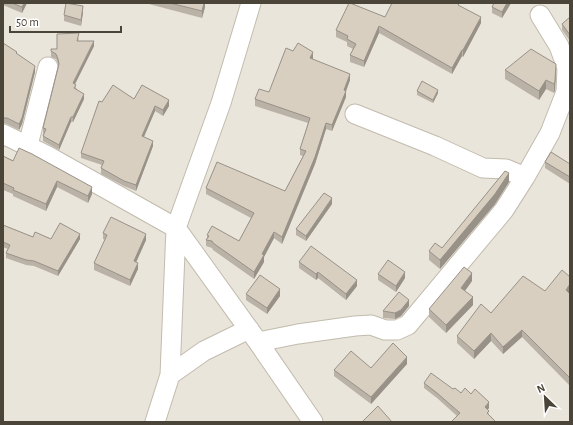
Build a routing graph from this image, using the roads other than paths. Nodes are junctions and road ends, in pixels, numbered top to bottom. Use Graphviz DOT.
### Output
graph roads {
  1 [pos="251,3"];
  2 [pos="540,15"];
  3 [pos="48,67"];
  4 [pos="355,114"];
  5 [pos="3,134"];
  6 [pos="28,145"];
  7 [pos="526,177"];
  8 [pos="176,228"];
  9 [pos="253,335"];
  10 [pos="170,375"];
  11 [pos="155,422"];
  12 [pos="313,422"];
  1 -- 8 [label="street"];
  2 -- 7 [label="street"];
  3 -- 6 [label="street"];
  4 -- 7 [label="street"];
  5 -- 6 [label="street"];
  6 -- 8 [label="street"];
  7 -- 9 [label="street"];
  8 -- 9 [label="street"];
  8 -- 10 [label="street"];
  9 -- 10 [label="street"];
  9 -- 12 [label="street"];
  10 -- 11 [label="street"];
}
